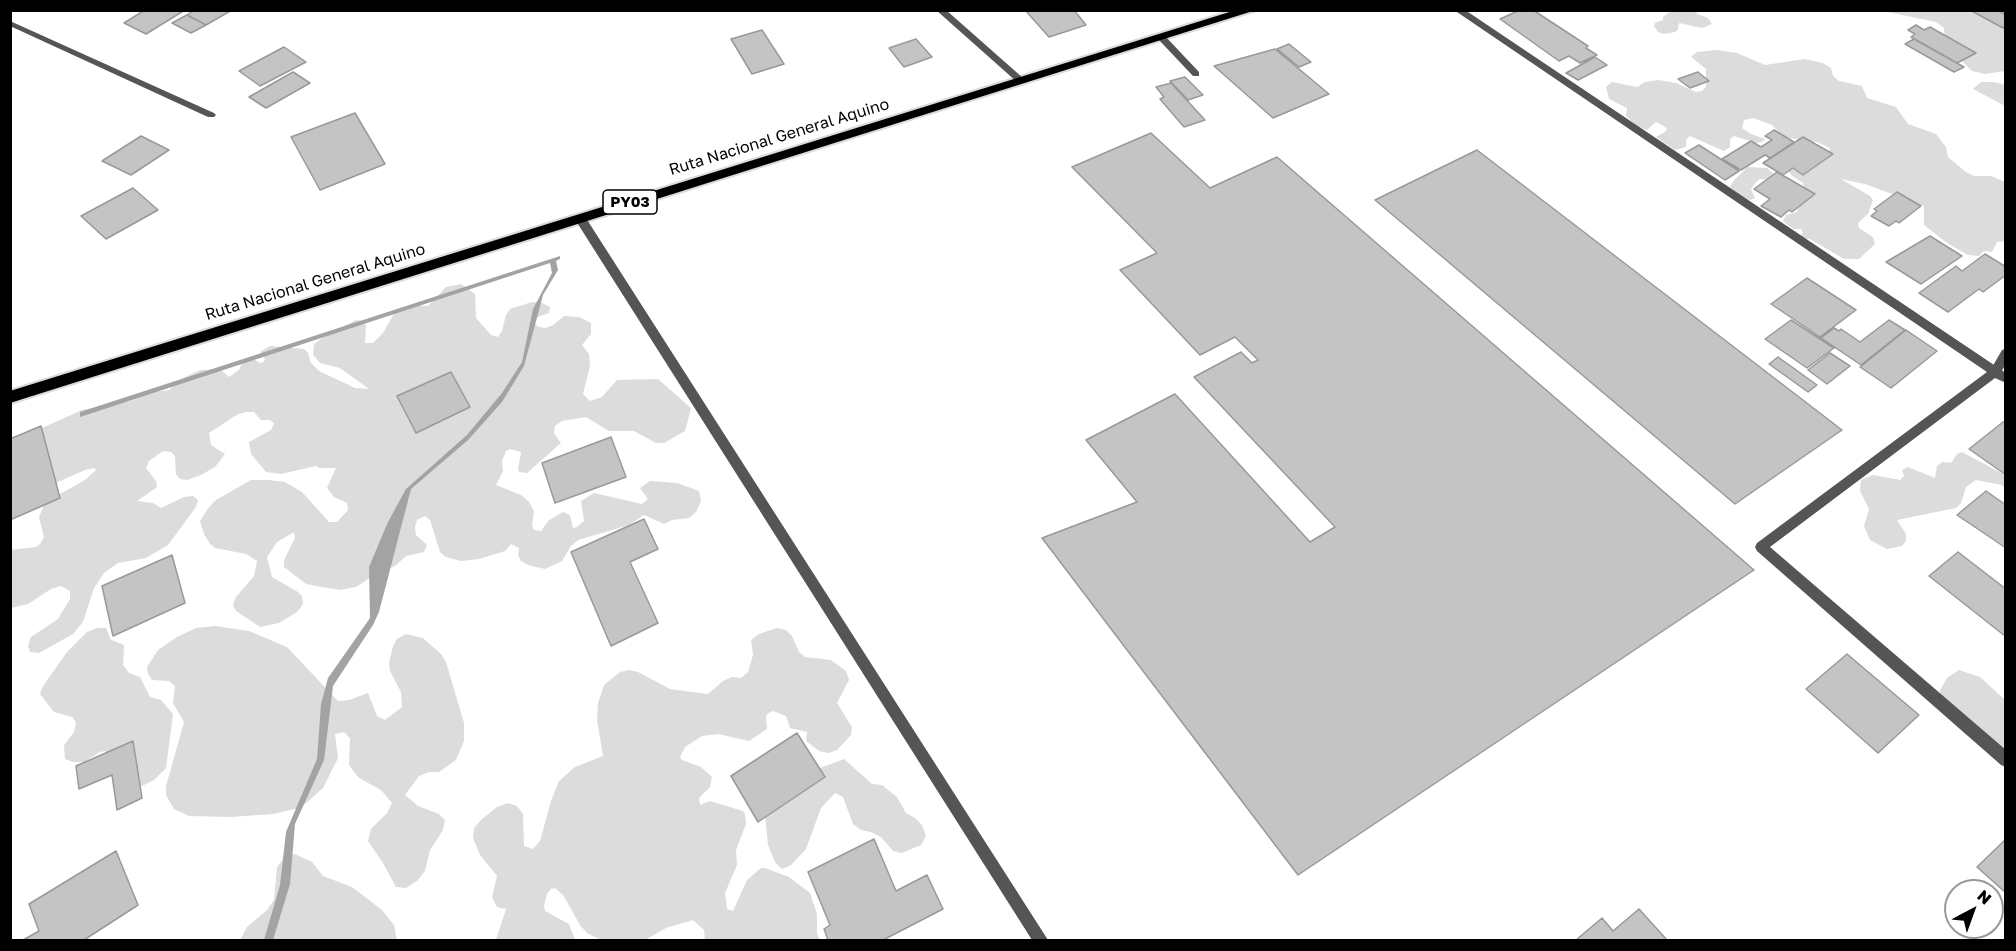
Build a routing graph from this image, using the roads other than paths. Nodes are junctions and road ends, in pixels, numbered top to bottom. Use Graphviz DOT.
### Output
graph roads {
  1 [pos="940,10"];
  2 [pos="1250,10"];
  3 [pos="1458,10"];
  4 [pos="10,23"];
  5 [pos="1162,38"];
  6 [pos="1196,74"];
  7 [pos="1020,80"];
  8 [pos="211,115"];
  9 [pos="580,218"];
  10 [pos="2006,353"];
  11 [pos="1995,372"];
  12 [pos="2006,379"];
  13 [pos="10,397"];
  14 [pos="2006,760"];
  15 [pos="1041,940"];
  1 -- 7 [label="street"];
  2 -- 5 [label="highway, Ruta Nacional General Aquino / PY03"];
  3 -- 11 [label="street"];
  4 -- 8 [label="street"];
  5 -- 6 [label="street"];
  5 -- 7 [label="highway, Ruta Nacional General Aquino / PY03"];
  7 -- 9 [label="highway, Ruta Nacional General Aquino / PY03"];
  9 -- 13 [label="highway, Ruta Nacional General Aquino / PY03"];
  9 -- 15 [label="street"];
  10 -- 11 [label="street"];
  11 -- 12 [label="street"];
  11 -- 14 [label="street"];
}
